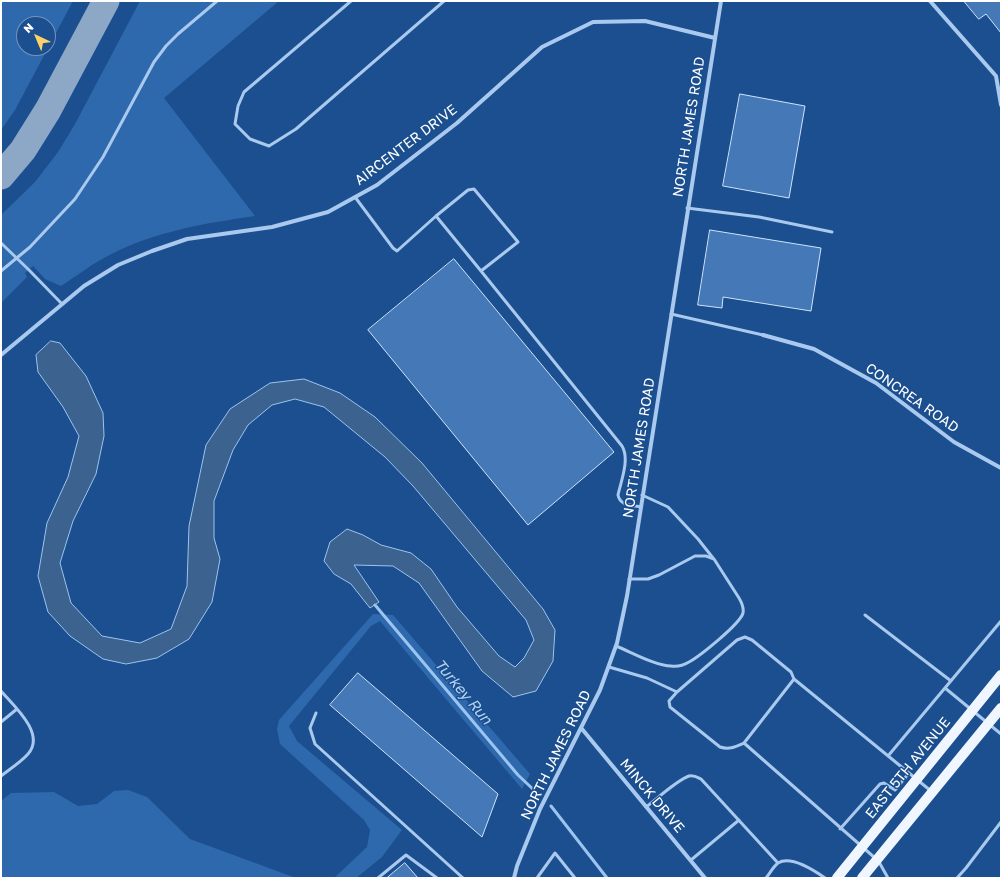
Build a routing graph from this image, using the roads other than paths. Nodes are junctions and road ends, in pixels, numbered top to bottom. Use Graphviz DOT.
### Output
graph roads {
  1 [pos="217,1"];
  2 [pos="351,1"];
  3 [pos="444,1"];
  4 [pos="721,1"];
  5 [pos="930,1"];
  6 [pos="715,38"];
  7 [pos="1001,105"];
  8 [pos="355,197"];
  9 [pos="687,208"];
  10 [pos="436,216"];
  11 [pos="832,232"];
  12 [pos="1,243"];
  13 [pos="17,258"];
  14 [pos="1,271"];
  15 [pos="481,271"];
  16 [pos="62,304"];
  17 [pos="671,314"];
  18 [pos="763,335"];
  19 [pos="1,355"];
  20 [pos="1001,468"];
  21 [pos="642,495"];
  22 [pos="640,506"];
  23 [pos="714,559"];
  24 [pos="629,579"];
  25 [pos="865,615"];
  26 [pos="1001,621"];
  27 [pos="999,626"];
  28 [pos="616,646"];
  29 [pos="609,667"];
  30 [pos="1001,676"];
  31 [pos="794,679"];
  32 [pos="951,681"];
  33 [pos="945,688"];
  34 [pos="1,691"];
  35 [pos="677,692"];
  36 [pos="1001,708"];
  37 [pos="17,709"];
  38 [pos="972,711"];
  39 [pos="316,713"];
  40 [pos="1,722"];
  41 [pos="988,724"];
  42 [pos="582,729"];
  43 [pos="1001,734"];
  44 [pos="744,743"];
  45 [pos="888,756"];
  46 [pos="1,776"];
  47 [pos="913,776"];
  48 [pos="932,792"];
  49 [pos="646,806"];
  50 [pos="739,820"];
  51 [pos="1001,822"];
  52 [pos="840,829"];
  53 [pos="862,848"];
  54 [pos="877,859"];
  55 [pos="691,860"];
  56 [pos="778,863"];
  57 [pos="960,875"];
  58 [pos="378,878"];
  59 [pos="437,878"];
  60 [pos="463,878"];
  61 [pos="514,878"];
  62 [pos="537,878"];
  63 [pos="575,878"];
  64 [pos="705,878"];
  65 [pos="766,878"];
  66 [pos="825,878"];
  67 [pos="837,878"];
  68 [pos="862,878"];
  69 [pos="888,878"];
  70 [pos="957,878"];
  71 [pos="963,878"];
  1 -- 13 [label="lane"];
  2 -- 3 [label="lane"];
  4 -- 6 [label="street, NORTH JAMES ROAD"];
  5 -- 7 [label="street"];
  6 -- 8 [label="street, AIRCENTER DRIVE"];
  6 -- 9 [label="street, NORTH JAMES ROAD"];
  8 -- 10 [label="lane"];
  8 -- 16 [label="street, AIRCENTER DRIVE"];
  9 -- 11 [label="lane"];
  9 -- 17 [label="street, NORTH JAMES ROAD"];
  10 -- 15 [label="lane"];
  10 -- 15 [label="lane"];
  12 -- 13 [label="lane"];
  13 -- 14 [label="lane"];
  13 -- 16 [label="lane"];
  15 -- 22 [label="lane"];
  16 -- 19 [label="street, AIRCENTER DRIVE"];
  17 -- 18 [label="lane"];
  17 -- 21 [label="street, NORTH JAMES ROAD"];
  18 -- 20 [label="street, CONCREA ROAD"];
  21 -- 22 [label="street, NORTH JAMES ROAD"];
  21 -- 23 [label="lane"];
  22 -- 24 [label="street, NORTH JAMES ROAD"];
  23 -- 24 [label="lane"];
  23 -- 28 [label="lane"];
  24 -- 28 [label="street, NORTH JAMES ROAD"];
  25 -- 32 [label="lane"];
  26 -- 27 [label="lane"];
  27 -- 32 [label="lane"];
  28 -- 29 [label="street, NORTH JAMES ROAD"];
  29 -- 35 [label="lane"];
  29 -- 42 [label="street, NORTH JAMES ROAD"];
  30 -- 38 [label="main road, EAST 5TH AVENUE"];
  31 -- 35 [label="lane"];
  31 -- 44 [label="lane"];
  31 -- 45 [label="lane"];
  32 -- 33 [label="lane"];
  33 -- 38 [label="lane"];
  33 -- 45 [label="lane"];
  34 -- 37 [label="lane"];
  35 -- 44 [label="lane"];
  36 -- 41 [label="main road"];
  37 -- 40 [label="lane"];
  37 -- 46 [label="lane"];
  38 -- 41 [label="lane"];
  38 -- 47 [label="main road, EAST 5TH AVENUE"];
  39 -- 60 [label="lane"];
  41 -- 43 [label="lane"];
  41 -- 48 [label="main road"];
  42 -- 49 [label="street, MINCK DRIVE"];
  42 -- 61 [label="street, NORTH JAMES ROAD"];
  44 -- 52 [label="lane"];
  45 -- 47 [label="lane"];
  47 -- 48 [label="lane"];
  47 -- 52 [label="lane"];
  47 -- 53 [label="main road, EAST 5TH AVENUE"];
  48 -- 54 [label="main road"];
  49 -- 50 [label="lane"];
  49 -- 55 [label="street, MINCK DRIVE"];
  50 -- 55 [label="lane"];
  50 -- 56 [label="lane"];
  51 -- 57 [label="lane"];
  52 -- 53 [label="lane"];
  53 -- 54 [label="lane"];
  53 -- 67 [label="main road, EAST 5TH AVENUE"];
  54 -- 68 [label="main road"];
  54 -- 69 [label="lane"];
  55 -- 64 [label="street, MINCK DRIVE"];
  56 -- 65 [label="lane"];
  56 -- 66 [label="lane"];
  57 -- 70 [label="lane"];
  57 -- 71 [label="lane"];
  58 -- 59 [label="lane"];
  62 -- 63 [label="lane"];
}
